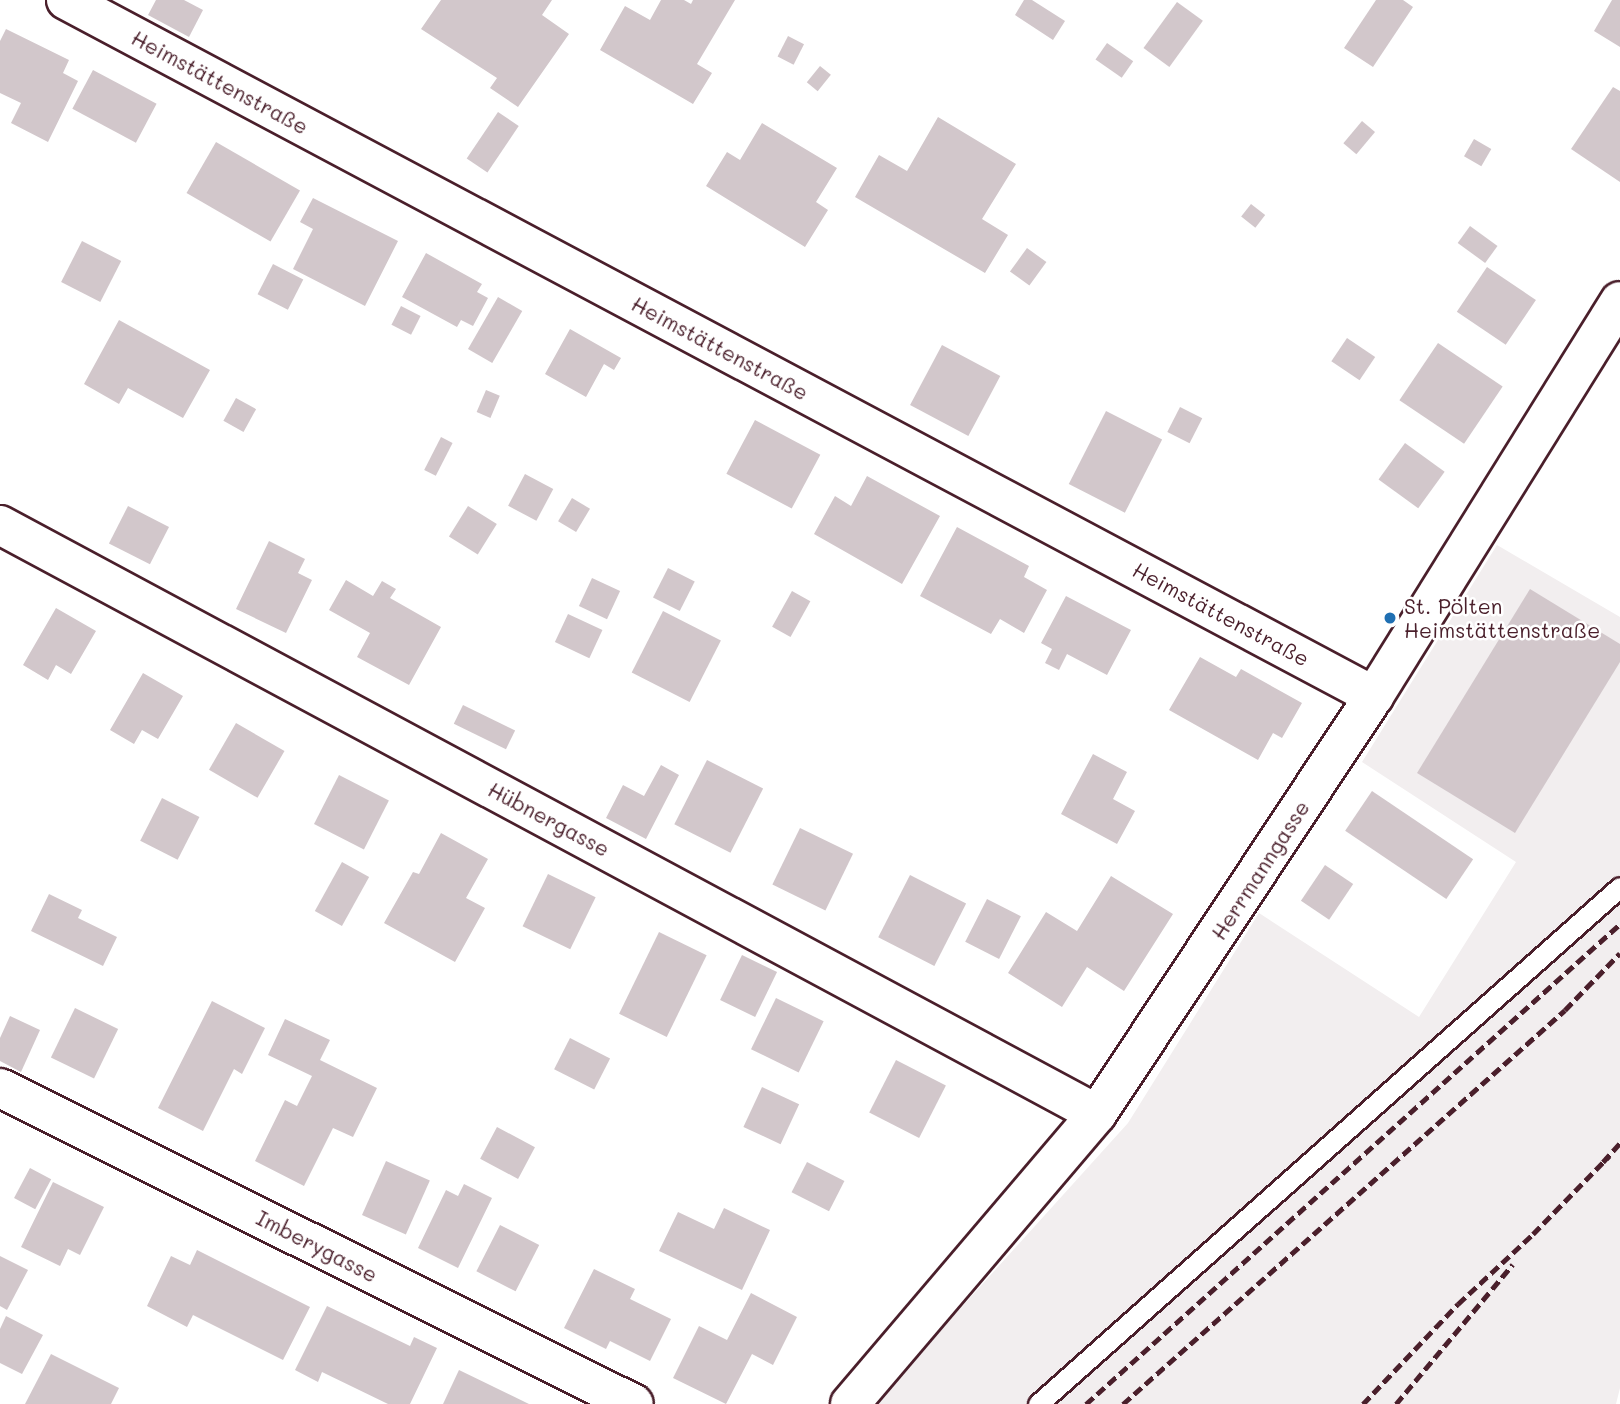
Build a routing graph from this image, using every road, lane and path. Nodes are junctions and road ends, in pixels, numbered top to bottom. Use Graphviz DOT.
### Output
graph roads {
  1 [pos="66,0"];
  2 [pos="1620,301"];
  3 [pos="0,524"];
  4 [pos="1374,696"];
  5 [pos="1620,887"];
  6 [pos="0,1088"];
  7 [pos="1097,1114"];
  8 [pos="634,1404"];
  9 [pos="850,1404"];
  10 [pos="1038,1404"];
  1 -- 4 [label="street, Heimstättenstraße"];
  2 -- 4 [label="street, Herrmanngasse"];
  3 -- 7 [label="street, Hübnergasse"];
  4 -- 7 [label="street, Herrmanngasse"];
  5 -- 10 [label="lane"];
  6 -- 8 [label="street, Imberygasse"];
  7 -- 9 [label="street, Herrmanngasse"];
}
